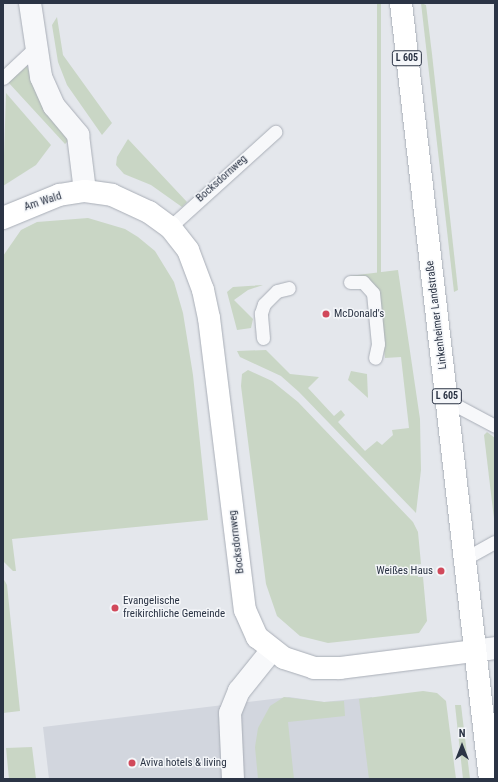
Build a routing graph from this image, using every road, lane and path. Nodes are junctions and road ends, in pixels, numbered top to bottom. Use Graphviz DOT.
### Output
graph roads {
  1 [pos="30,3"];
  2 [pos="401,3"];
  3 [pos="36,47"];
  4 [pos="3,78"];
  5 [pos="275,132"];
  6 [pos="85,192"];
  7 [pos="3,218"];
  8 [pos="170,227"];
  9 [pos="350,282"];
  10 [pos="289,288"];
  11 [pos="263,338"];
  12 [pos="375,358"];
  13 [pos="448,401"];
  14 [pos="495,426"];
  15 [pos="495,542"];
  16 [pos="464,559"];
  17 [pos="485,649"];
  18 [pos="272,650"];
  19 [pos="233,779"];
  20 [pos="490,779"];
  1 -- 3 [label="street"];
  2 -- 13 [label="main road, Linkenheimer Landstraße / L 605"];
  3 -- 4 [label="lane"];
  3 -- 6 [label="street"];
  5 -- 8 [label="lane, Bocksdornweg"];
  6 -- 7 [label="main road, Am Wald"];
  6 -- 8 [label="main road, Bocksdornweg"];
  8 -- 18 [label="main road, Bocksdornweg"];
  9 -- 12 [label="lane"];
  10 -- 11 [label="lane"];
  13 -- 14 [label="lane"];
  13 -- 16 [label="main road, Linkenheimer Landstraße / L 605"];
  15 -- 16 [label="lane"];
  16 -- 17 [label="main road, Linkenheimer Landstraße / L 605"];
  17 -- 18 [label="main road, Bocksdornweg"];
  17 -- 20 [label="main road, L 605"];
  18 -- 19 [label="street"];
}
